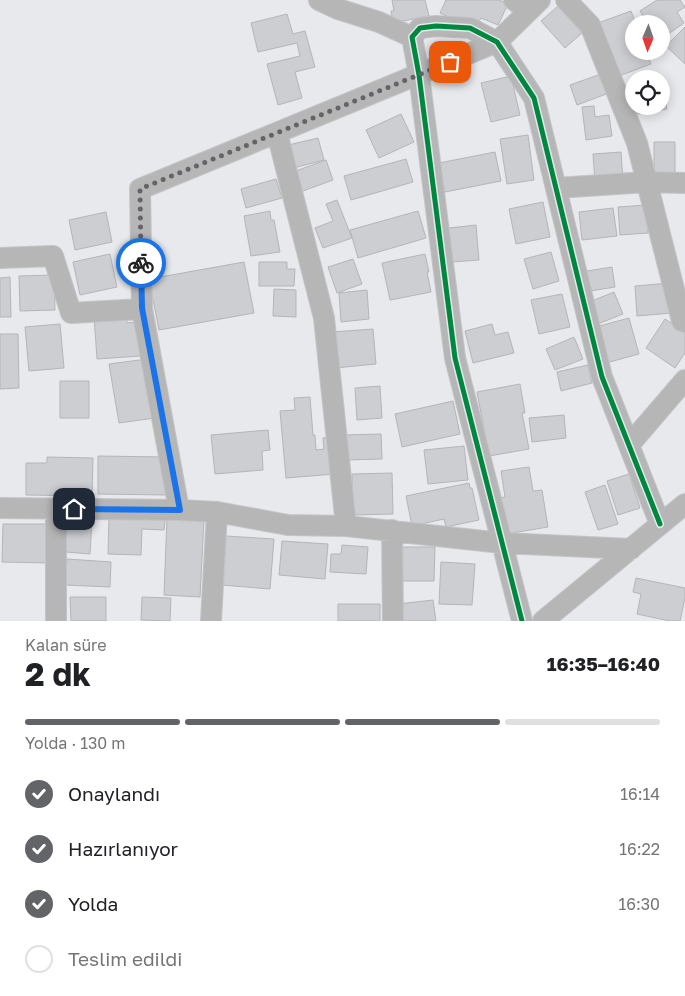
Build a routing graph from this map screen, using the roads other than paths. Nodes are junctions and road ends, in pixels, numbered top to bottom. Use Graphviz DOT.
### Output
graph roads {
  1 [pos="319,0"];
  2 [pos="566,0"];
  3 [pos="526,3"];
  4 [pos="412,36"];
  5 [pos="497,42"];
  6 [pos="419,75"];
  7 [pos="277,133"];
  8 [pos="647,182"];
  9 [pos="685,183"];
  10 [pos="556,188"];
  11 [pos="0,258"];
  12 [pos="142,308"];
  13 [pos="685,322"];
  14 [pos="685,380"];
  15 [pos="628,445"];
  16 [pos="685,504"];
  17 [pos="0,508"];
  18 [pos="56,509"];
  19 [pos="180,510"];
  20 [pos="217,512"];
  21 [pos="660,524"];
  22 [pos="346,526"];
  23 [pos="392,530"];
  24 [pos="502,543"];
  25 [pos="630,548"];
  26 [pos="56,621"];
  27 [pos="211,621"];
  28 [pos="393,621"];
  29 [pos="522,621"];
  30 [pos="543,621"];
  1 -- 4 [label="street"];
  2 -- 8 [label="street"];
  3 -- 5 [label="street"];
  4 -- 5 [label="street"];
  4 -- 6 [label="street"];
  5 -- 6 [label="street"];
  5 -- 10 [label="street"];
  6 -- 7 [label="street"];
  6 -- 24 [label="street"];
  7 -- 12 [label="street"];
  7 -- 22 [label="street"];
  8 -- 9 [label="street"];
  8 -- 10 [label="street"];
  8 -- 13 [label="street"];
  10 -- 15 [label="street"];
  11 -- 12 [label="street"];
  12 -- 19 [label="street"];
  14 -- 15 [label="street"];
  15 -- 21 [label="street"];
  16 -- 21 [label="street"];
  17 -- 18 [label="street"];
  18 -- 19 [label="street"];
  18 -- 26 [label="street"];
  19 -- 20 [label="street"];
  20 -- 22 [label="street"];
  20 -- 27 [label="street"];
  21 -- 25 [label="street"];
  22 -- 23 [label="street"];
  23 -- 24 [label="street"];
  23 -- 28 [label="street"];
  24 -- 25 [label="street"];
  24 -- 29 [label="street"];
  25 -- 30 [label="street"];
}
